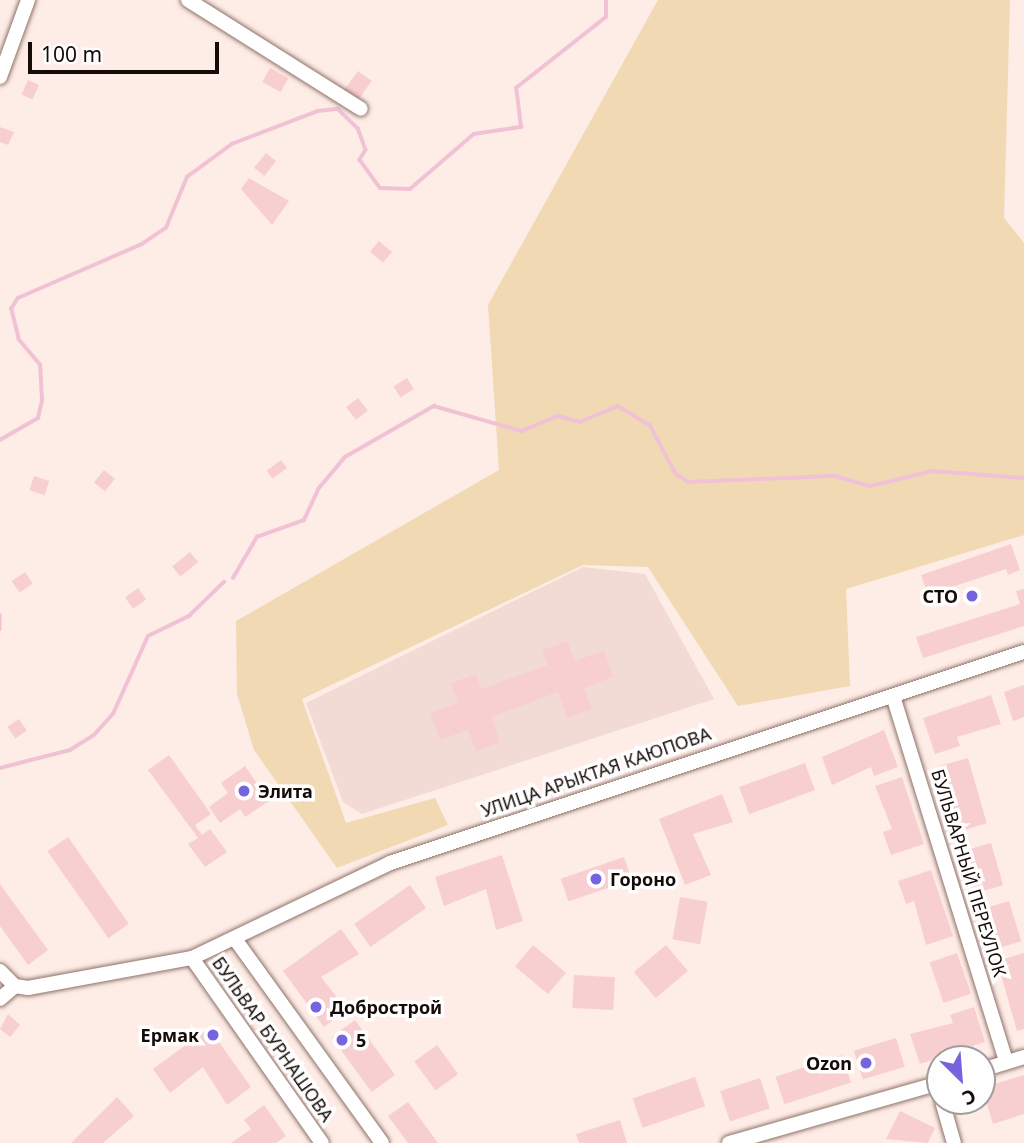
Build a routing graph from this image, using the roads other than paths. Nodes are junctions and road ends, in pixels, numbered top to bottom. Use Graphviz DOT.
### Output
graph roads {
  1 [pos="28,0"];
  2 [pos="188,0"];
  3 [pos="0,77"];
  4 [pos="361,109"];
  5 [pos="1024,652"];
  6 [pos="893,696"];
  7 [pos="234,939"];
  8 [pos="192,958"];
  9 [pos="0,971"];
  10 [pos="15,986"];
  11 [pos="0,999"];
  12 [pos="1024,1056"];
  13 [pos="1006,1062"];
  14 [pos="996,1065"];
  15 [pos="926,1090"];
  16 [pos="946,1115"];
  17 [pos="323,1143"];
  18 [pos="382,1143"];
  19 [pos="729,1143"];
  20 [pos="954,1143"];
  1 -- 3 [label="street"];
  2 -- 4 [label="street"];
  5 -- 6 [label="street, УЛИЦА АРЫКТАЯ КАЮПОВА"];
  6 -- 7 [label="street, УЛИЦА АРЫКТАЯ КАЮПОВА"];
  6 -- 13 [label="street, БУЛЬВАРНЫЙ ПЕРЕУЛОК"];
  7 -- 8 [label="street, УЛИЦА АРЫКТАЯ КАЮПОВА"];
  7 -- 18 [label="street, БУЛЬВАР БУРНАШОВА"];
  8 -- 10 [label="street, УЛИЦА АРЫКТАЯ КАЮПОВА"];
  8 -- 17 [label="street, БУЛЬВАР БУРНАШОВА"];
  9 -- 10 [label="street"];
  10 -- 11 [label="street"];
  12 -- 13 [label="street"];
  13 -- 14 [label="street"];
  15 -- 19 [label="street"];
  16 -- 20 [label="street"];
}
